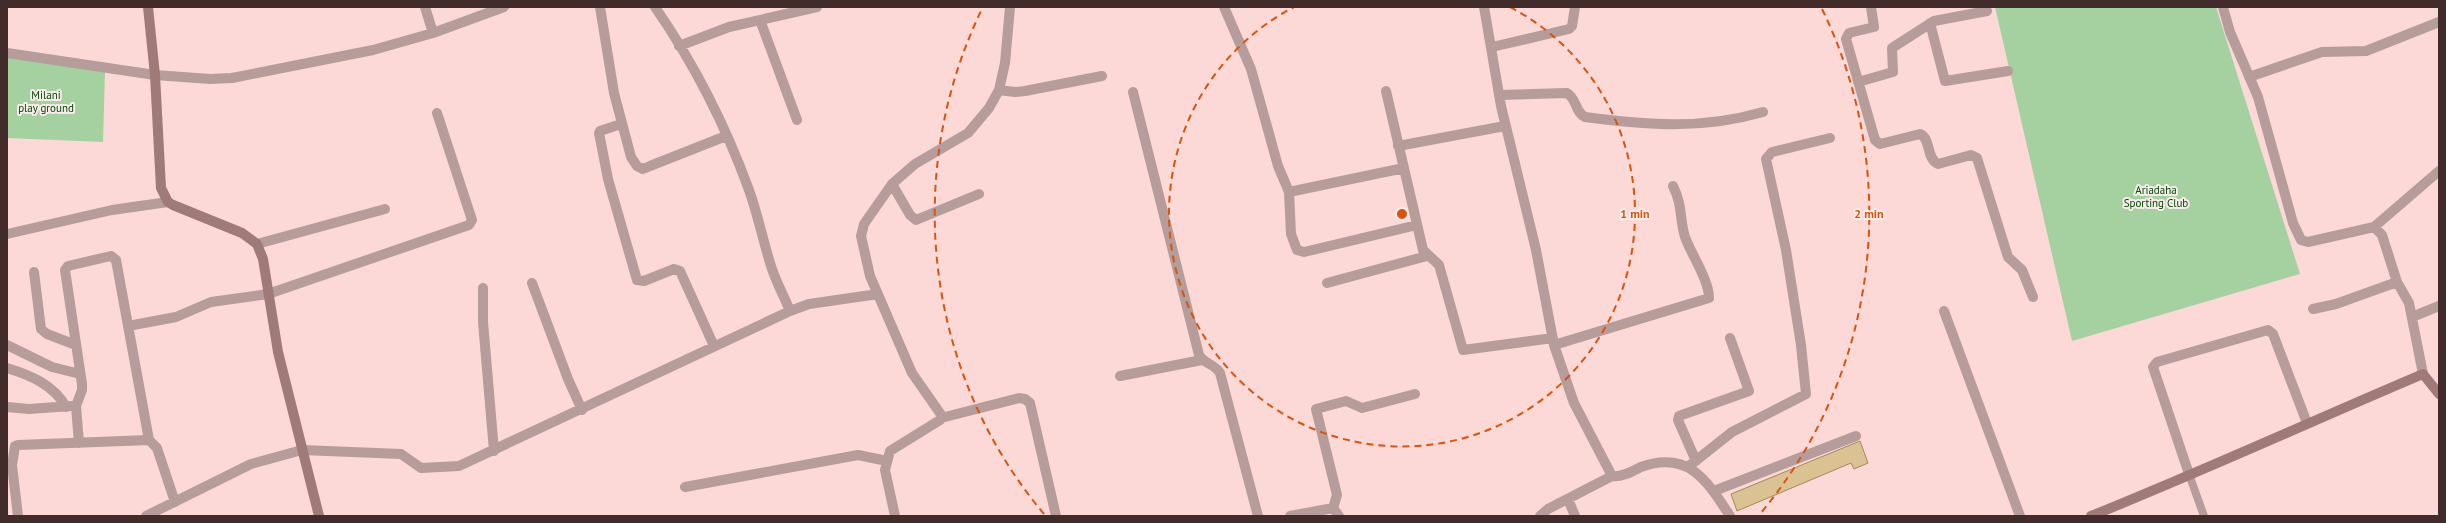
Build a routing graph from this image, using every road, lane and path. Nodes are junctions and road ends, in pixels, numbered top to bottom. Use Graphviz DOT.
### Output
graph roads {
  1 [pos="148,7"];
  2 [pos="425,7"];
  3 [pos="504,7"];
  4 [pos="600,7"];
  5 [pos="655,7"];
  6 [pos="817,7"];
  7 [pos="1010,7"];
  8 [pos="1224,7"];
  9 [pos="1484,7"];
  10 [pos="1575,7"];
  11 [pos="1871,7"];
  12 [pos="2223,7"];
  13 [pos="1987,11"];
  14 [pos="760,20"];
  15 [pos="2439,22"];
  16 [pos="1930,23"];
  17 [pos="433,33"];
  18 [pos="679,46"];
  19 [pos="1492,47"];
  20 [pos="7,53"];
  21 [pos="2008,71"];
  22 [pos="155,75"];
  23 [pos="1102,76"];
  24 [pos="2249,77"];
  25 [pos="1858,82"];
  26 [pos="999,90"];
  27 [pos="1386,91"];
  28 [pos="1133,92"];
  29 [pos="1499,95"];
  30 [pos="437,112"];
  31 [pos="1763,112"];
  32 [pos="797,120"];
  33 [pos="621,124"];
  34 [pos="1505,126"];
  35 [pos="726,136"];
  36 [pos="1830,138"];
  37 [pos="1398,146"];
  38 [pos="1404,168"];
  39 [pos="2439,171"];
  40 [pos="892,184"];
  41 [pos="1673,186"];
  42 [pos="1289,192"];
  43 [pos="979,194"];
  44 [pos="168,202"];
  45 [pos="385,209"];
  46 [pos="1418,225"];
  47 [pos="2374,227"];
  48 [pos="7,234"];
  49 [pos="257,244"];
  50 [pos="1427,256"];
  51 [pos="34,272"];
  52 [pos="2397,282"];
  53 [pos="532,283"];
  54 [pos="1327,283"];
  55 [pos="483,288"];
  56 [pos="268,294"];
  57 [pos="878,294"];
  58 [pos="2033,297"];
  59 [pos="2439,306"];
  60 [pos="2313,310"];
  61 [pos="790,311"];
  62 [pos="1944,311"];
  63 [pos="2412,317"];
  64 [pos="128,326"];
  65 [pos="1730,338"];
  66 [pos="1554,341"];
  67 [pos="7,344"];
  68 [pos="76,345"];
  69 [pos="714,346"];
  70 [pos="1202,360"];
  71 [pos="7,368"];
  72 [pos="80,374"];
  73 [pos="2423,374"];
  74 [pos="1120,376"];
  75 [pos="1415,394"];
  76 [pos="2439,394"];
  77 [pos="76,406"];
  78 [pos="7,407"];
  79 [pos="66,407"];
  80 [pos="582,410"];
  81 [pos="941,418"];
  82 [pos="2307,423"];
  83 [pos="1856,436"];
  84 [pos="149,440"];
  85 [pos="79,443"];
  86 [pos="302,450"];
  87 [pos="494,451"];
  88 [pos="887,461"];
  89 [pos="1693,463"];
  90 [pos="9,467"];
  91 [pos="1612,476"];
  92 [pos="2190,476"];
  93 [pos="685,486"];
  94 [pos="1714,491"];
  95 [pos="1568,499"];
  96 [pos="175,502"];
  97 [pos="1336,512"];
  98 [pos="18,516"];
  99 [pos="146,516"];
  100 [pos="319,516"];
  101 [pos="895,516"];
  102 [pos="1056,516"];
  103 [pos="1258,516"];
  104 [pos="1290,516"];
  105 [pos="1540,516"];
  106 [pos="1575,516"];
  107 [pos="1730,516"];
  108 [pos="2020,516"];
  109 [pos="2091,516"];
  110 [pos="2204,516"];
  1 -- 22 [label="street"];
  2 -- 17 [label="street"];
  3 -- 17 [label="street"];
  4 -- 33 [label="street"];
  5 -- 18 [label="street"];
  6 -- 14 [label="street"];
  7 -- 26 [label="street"];
  8 -- 42 [label="street"];
  9 -- 19 [label="street"];
  10 -- 19 [label="street"];
  11 -- 25 [label="street"];
  12 -- 24 [label="street"];
  13 -- 16 [label="street"];
  14 -- 18 [label="street"];
  14 -- 32 [label="street"];
  15 -- 24 [label="street"];
  16 -- 21 [label="street"];
  16 -- 25 [label="street"];
  17 -- 22 [label="street"];
  18 -- 35 [label="street"];
  19 -- 29 [label="street"];
  20 -- 22 [label="street"];
  22 -- 44 [label="street"];
  23 -- 26 [label="street"];
  24 -- 47 [label="street"];
  25 -- 58 [label="street"];
  26 -- 40 [label="street"];
  27 -- 37 [label="street"];
  28 -- 70 [label="street"];
  29 -- 31 [label="street"];
  29 -- 34 [label="street"];
  30 -- 56 [label="street"];
  33 -- 35 [label="street"];
  33 -- 69 [label="street"];
  34 -- 37 [label="street"];
  34 -- 66 [label="street"];
  35 -- 61 [label="street"];
  36 -- 89 [label="street"];
  37 -- 38 [label="street"];
  38 -- 42 [label="street"];
  38 -- 46 [label="street"];
  39 -- 47 [label="street"];
  40 -- 43 [label="street"];
  40 -- 57 [label="street"];
  41 -- 66 [label="street"];
  42 -- 46 [label="street"];
  44 -- 48 [label="street"];
  44 -- 49 [label="street"];
  45 -- 49 [label="street"];
  46 -- 50 [label="street"];
  47 -- 52 [label="street"];
  49 -- 56 [label="street"];
  50 -- 54 [label="street"];
  50 -- 66 [label="street"];
  51 -- 68 [label="street"];
  52 -- 60 [label="street"];
  52 -- 63 [label="street"];
  53 -- 80 [label="street"];
  55 -- 87 [label="street"];
  56 -- 64 [label="street"];
  56 -- 86 [label="street"];
  57 -- 61 [label="street"];
  57 -- 81 [label="street"];
  59 -- 63 [label="street"];
  61 -- 69 [label="street"];
  62 -- 108 [label="street"];
  63 -- 73 [label="street"];
  64 -- 68 [label="street"];
  64 -- 84 [label="street"];
  65 -- 89 [label="street"];
  66 -- 91 [label="street"];
  67 -- 72 [label="street"];
  68 -- 72 [label="street"];
  69 -- 80 [label="street"];
  70 -- 74 [label="street"];
  70 -- 103 [label="street"];
  71 -- 79 [label="street"];
  72 -- 77 [label="street"];
  73 -- 76 [label="street"];
  73 -- 82 [label="street"];
  75 -- 97 [label="street"];
  77 -- 79 [label="street"];
  77 -- 85 [label="street"];
  78 -- 79 [label="street"];
  80 -- 87 [label="street"];
  81 -- 88 [label="street"];
  81 -- 102 [label="street"];
  82 -- 92 [label="street"];
  82 -- 92 [label="street"];
  83 -- 94 [label="street"];
  84 -- 85 [label="street"];
  84 -- 96 [label="street"];
  85 -- 90 [label="street"];
  86 -- 87 [label="street"];
  86 -- 96 [label="street"];
  86 -- 100 [label="street"];
  88 -- 93 [label="street"];
  88 -- 101 [label="street"];
  89 -- 91 [label="street"];
  89 -- 94 [label="street"];
  90 -- 98 [label="street"];
  91 -- 95 [label="street"];
  92 -- 109 [label="street"];
  92 -- 110 [label="lane"];
  94 -- 107 [label="street"];
  95 -- 105 [label="street"];
  95 -- 106 [label="street"];
  96 -- 99 [label="street"];
  97 -- 104 [label="street"];
}
